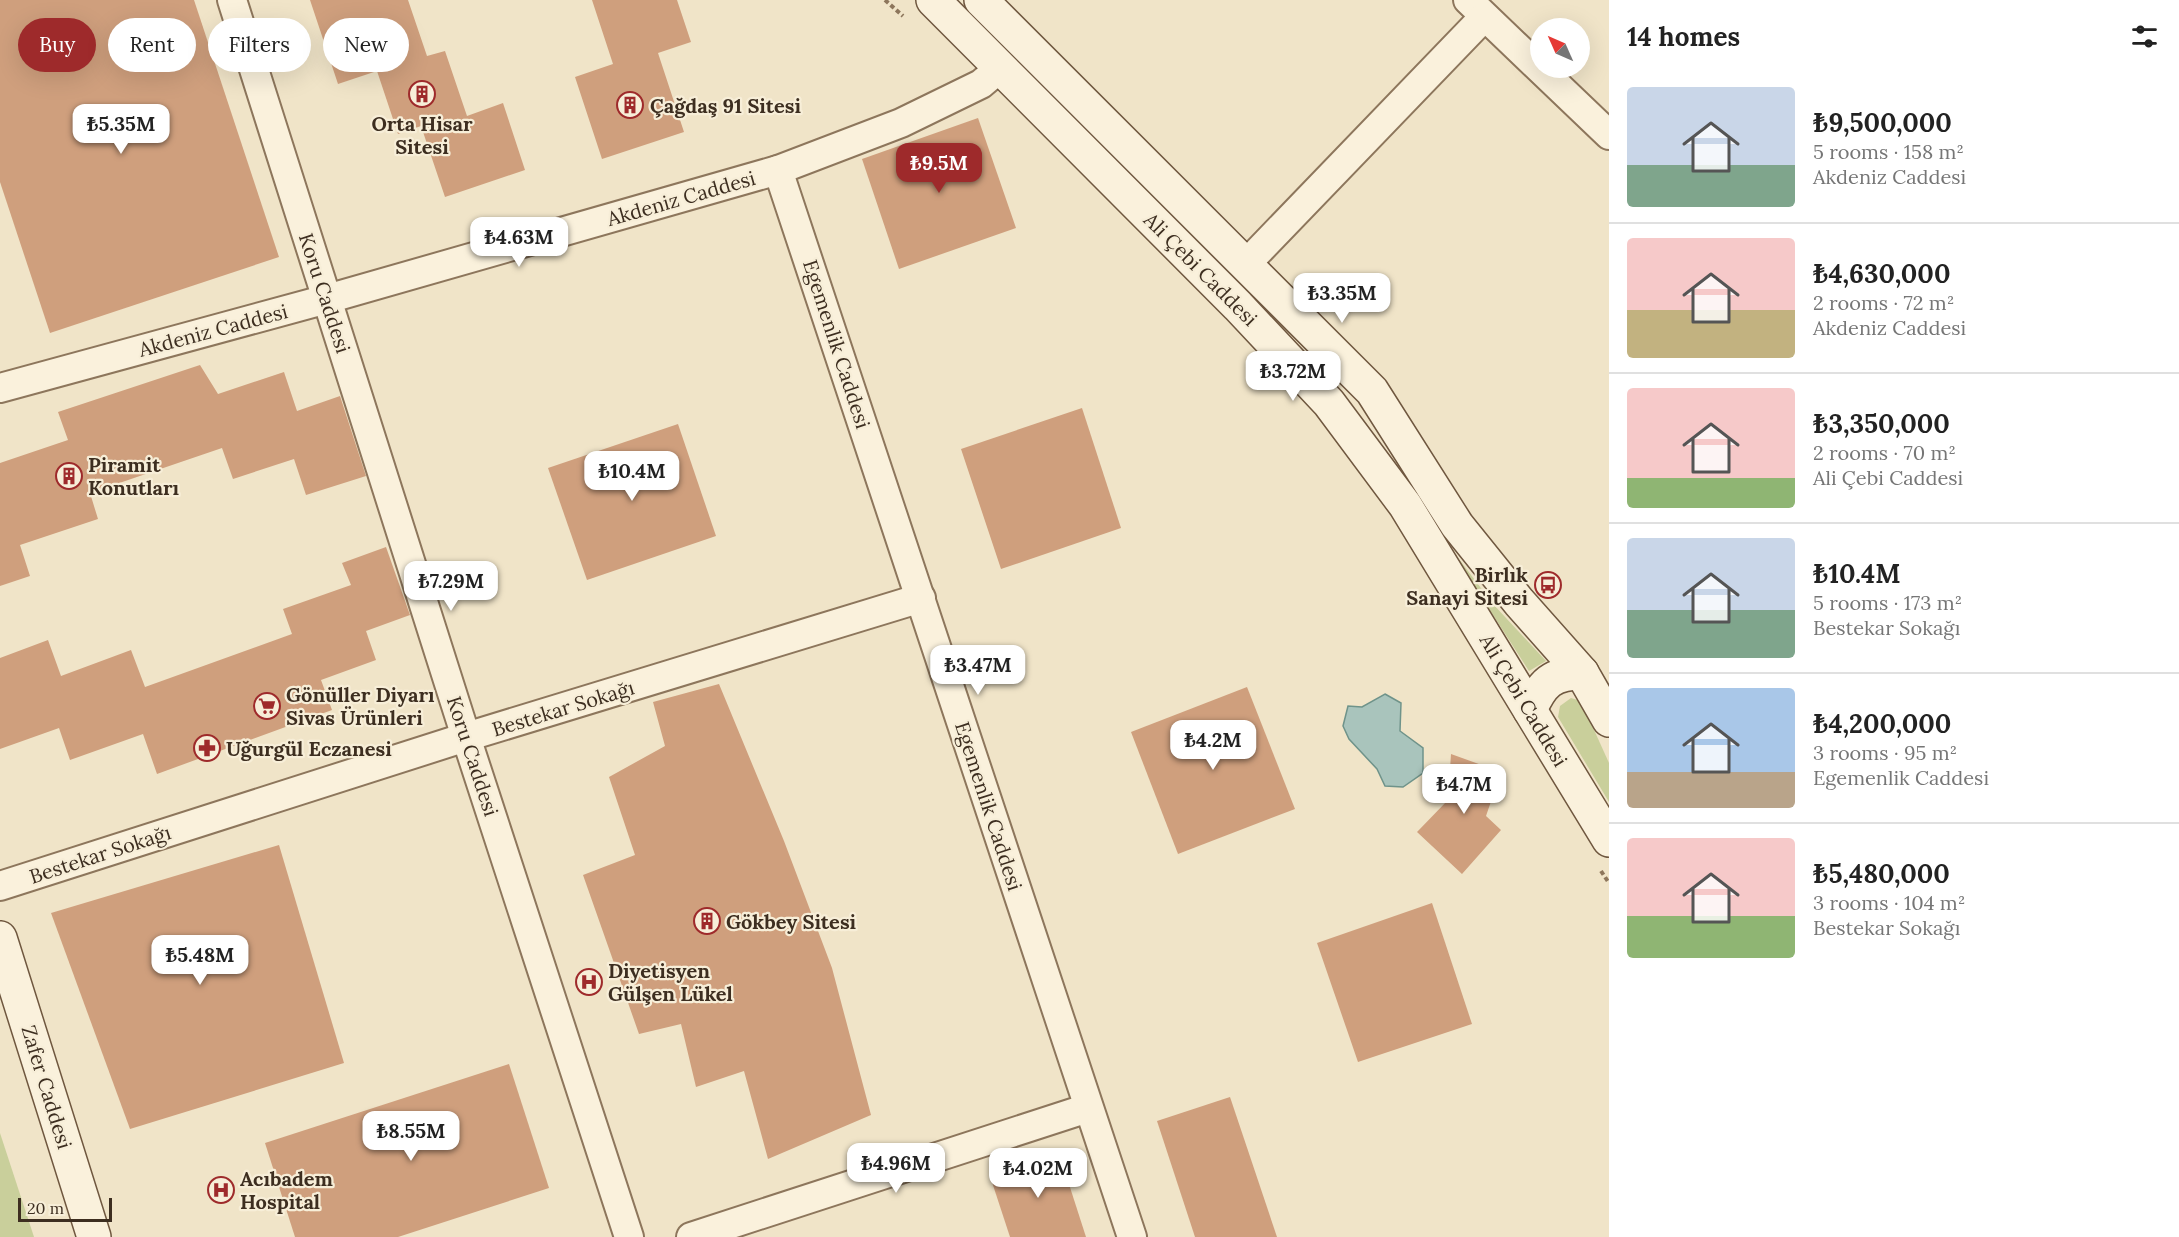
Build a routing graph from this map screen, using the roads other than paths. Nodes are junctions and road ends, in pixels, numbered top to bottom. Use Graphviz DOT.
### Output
graph roads {
  1 [pos="232,0"];
  2 [pos="933,0"];
  3 [pos="981,0"];
  4 [pos="1476,8"];
  5 [pos="1000,68"];
  6 [pos="1609,135"];
  7 [pos="778,170"];
  8 [pos="1247,263"];
  9 [pos="327,299"];
  10 [pos="0,388"];
  11 [pos="921,598"];
  12 [pos="1582,673"];
  13 [pos="1530,710"];
  14 [pos="1609,720"];
  15 [pos="466,737"];
  16 [pos="1604,853"];
  17 [pos="0,886"];
  18 [pos="0,938"];
  19 [pos="1088,1108"];
  20 [pos="94,1237"];
  21 [pos="629,1237"];
  22 [pos="691,1237"];
  23 [pos="1132,1237"];
  1 -- 9 [label="street, Koru Caddesi"];
  2 -- 5 [label="main road, Ali Çebi Caddesi"];
  3 -- 8 [label="main road, Ali Çebi Caddesi"];
  4 -- 6 [label="street"];
  4 -- 8 [label="street"];
  5 -- 7 [label="street, Akdeniz Caddesi"];
  5 -- 13 [label="main road, Ali Çebi Caddesi"];
  7 -- 9 [label="street, Akdeniz Caddesi"];
  7 -- 11 [label="street, Egemenlik Caddesi"];
  8 -- 12 [label="main road, Ali Çebi Caddesi"];
  9 -- 10 [label="street, Akdeniz Caddesi"];
  9 -- 15 [label="street, Koru Caddesi"];
  11 -- 15 [label="street, Bestekar Sokağı"];
  11 -- 19 [label="street, Egemenlik Caddesi"];
  12 -- 13 [label="main road"];
  12 -- 14 [label="main road, Ali Çebi Caddesi"];
  13 -- 16 [label="main road, Ali Çebi Caddesi"];
  15 -- 17 [label="street, Bestekar Sokağı"];
  15 -- 21 [label="street, Koru Caddesi"];
  18 -- 20 [label="main road, Zafer Caddesi"];
  19 -- 22 [label="street"];
  19 -- 23 [label="street, Egemenlik Caddesi"];
}
